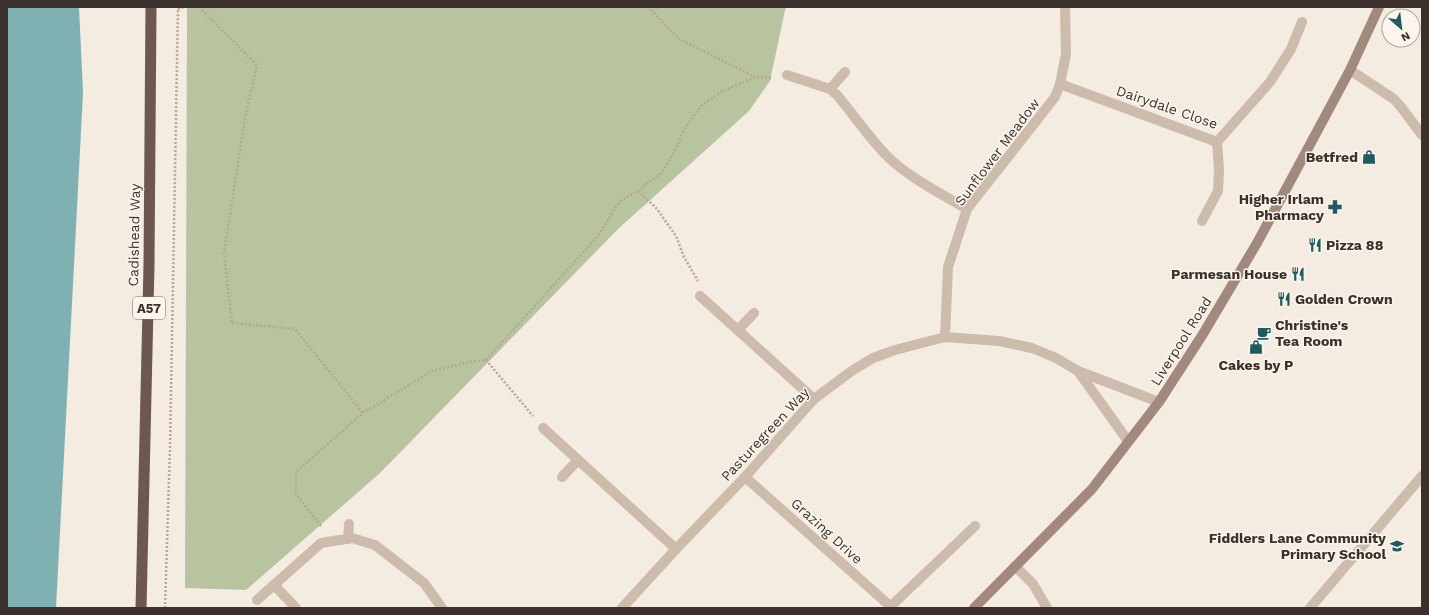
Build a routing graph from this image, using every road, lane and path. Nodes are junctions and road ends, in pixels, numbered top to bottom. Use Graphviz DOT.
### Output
graph roads {
  1 [pos="151,7"];
  2 [pos="184,7"];
  3 [pos="199,7"];
  4 [pos="648,7"];
  5 [pos="1065,7"];
  6 [pos="1379,7"];
  7 [pos="178,8"];
  8 [pos="1302,22"];
  9 [pos="1350,70"];
  10 [pos="845,72"];
  11 [pos="787,75"];
  12 [pos="756,77"];
  13 [pos="1060,84"];
  14 [pos="830,89"];
  15 [pos="1422,135"];
  16 [pos="1217,142"];
  17 [pos="638,192"];
  18 [pos="968,209"];
  19 [pos="1202,221"];
  20 [pos="700,296"];
  21 [pos="754,313"];
  22 [pos="738,330"];
  23 [pos="945,337"];
  24 [pos="486,360"];
  25 [pos="1078,370"];
  26 [pos="814,398"];
  27 [pos="1159,402"];
  28 [pos="363,412"];
  29 [pos="543,428"];
  30 [pos="1128,441"];
  31 [pos="578,460"];
  32 [pos="1422,476"];
  33 [pos="745,477"];
  34 [pos="562,478"];
  35 [pos="349,524"];
  36 [pos="975,526"];
  37 [pos="348,539"];
  38 [pos="321,543"];
  39 [pos="676,548"];
  40 [pos="1015,566"];
  41 [pos="274,585"];
  42 [pos="257,600"];
  43 [pos="890,607"];
  44 [pos="141,608"];
  45 [pos="165,608"];
  46 [pos="296,608"];
  47 [pos="442,608"];
  48 [pos="622,608"];
  49 [pos="974,608"];
  50 [pos="1047,608"];
  51 [pos="1310,608"];
  1 -- 44 [label="highway, Cadishead Way / A57"];
  2 -- 7 [label="path"];
  3 -- 28 [label="path"];
  4 -- 12 [label="path"];
  5 -- 13 [label="street, Sunflower Meadow"];
  6 -- 9 [label="main road, Liverpool Road"];
  7 -- 45 [label="path"];
  8 -- 16 [label="street, Dairydale Close"];
  9 -- 15 [label="street"];
  9 -- 27 [label="main road, Liverpool Road"];
  10 -- 14 [label="street"];
  11 -- 12 [label="path"];
  11 -- 14 [label="street"];
  12 -- 17 [label="path"];
  13 -- 16 [label="street, Dairydale Close"];
  13 -- 18 [label="street, Sunflower Meadow"];
  14 -- 18 [label="street"];
  16 -- 19 [label="street"];
  17 -- 20 [label="path"];
  17 -- 24 [label="path"];
  18 -- 23 [label="street, Sunflower Meadow"];
  20 -- 22 [label="street"];
  21 -- 22 [label="street"];
  22 -- 26 [label="street"];
  23 -- 25 [label="street, Pasturegreen Way"];
  23 -- 26 [label="street, Pasturegreen Way"];
  24 -- 28 [label="path"];
  24 -- 29 [label="path"];
  25 -- 27 [label="street, Pasturegreen Way"];
  25 -- 30 [label="street, Pasturegreen Way"];
  26 -- 33 [label="street, Pasturegreen Way"];
  27 -- 30 [label="main road, Liverpool Road"];
  28 -- 38 [label="path"];
  29 -- 31 [label="street"];
  30 -- 40 [label="main road, Liverpool Road"];
  31 -- 34 [label="street"];
  31 -- 39 [label="street"];
  32 -- 51 [label="street"];
  33 -- 39 [label="street, Pasturegreen Way"];
  33 -- 43 [label="street, Grazing Drive"];
  35 -- 37 [label="street"];
  36 -- 43 [label="street, Grazing Drive"];
  37 -- 38 [label="street"];
  37 -- 47 [label="street"];
  38 -- 41 [label="street"];
  39 -- 48 [label="street, Pasturegreen Way"];
  40 -- 49 [label="main road, Liverpool Road"];
  40 -- 50 [label="street"];
  41 -- 42 [label="street"];
  41 -- 46 [label="street"];
}
